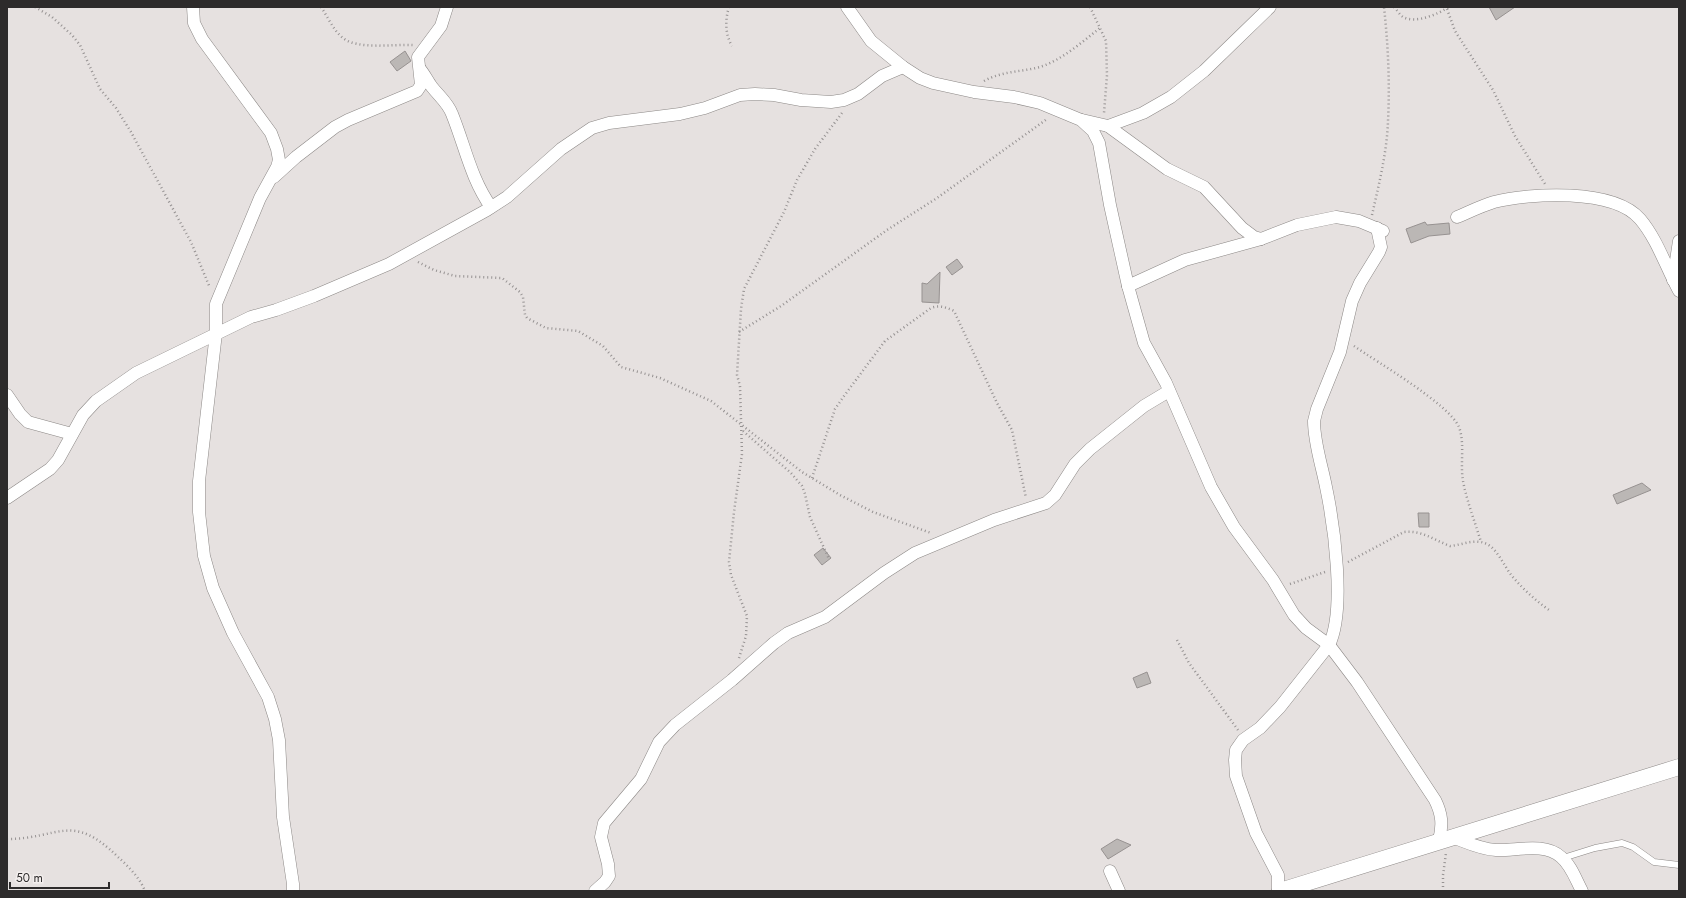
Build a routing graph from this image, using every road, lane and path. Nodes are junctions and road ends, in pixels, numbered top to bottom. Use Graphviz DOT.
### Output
graph roads {
  1 [pos="35,7"];
  2 [pos="193,7"];
  3 [pos="321,7"];
  4 [pos="447,7"];
  5 [pos="729,7"];
  6 [pos="847,7"];
  7 [pos="1090,7"];
  8 [pos="1270,7"];
  9 [pos="1384,7"];
  10 [pos="1394,7"];
  11 [pos="1448,8"];
  12 [pos="1100,28"];
  13 [pos="427,46"];
  14 [pos="732,46"];
  15 [pos="418,66"];
  16 [pos="903,67"];
  17 [pos="974,92"];
  18 [pos="858,94"];
  19 [pos="1061,110"];
  20 [pos="1081,120"];
  21 [pos="1106,126"];
  22 [pos="271,180"];
  23 [pos="1554,196"];
  24 [pos="491,207"];
  25 [pos="1457,217"];
  26 [pos="1378,229"];
  27 [pos="1261,239"];
  28 [pos="1679,241"];
  29 [pos="407,254"];
  30 [pos="1673,280"];
  31 [pos="1128,286"];
  32 [pos="1679,291"];
  33 [pos="216,304"];
  34 [pos="739,332"];
  35 [pos="216,334"];
  36 [pos="1344,338"];
  37 [pos="1169,391"];
  38 [pos="7,395"];
  39 [pos="741,424"];
  40 [pos="742,431"];
  41 [pos="72,434"];
  42 [pos="812,478"];
  43 [pos="7,498"];
  44 [pos="1030,507"];
  45 [pos="948,540"];
  46 [pos="1481,542"];
  47 [pos="829,558"];
  48 [pos="1336,569"];
  49 [pos="1280,592"];
  50 [pos="1549,610"];
  51 [pos="1177,640"];
  52 [pos="1329,645"];
  53 [pos="732,680"];
  54 [pos="1243,740"];
  55 [pos="1679,766"];
  56 [pos="1445,838"];
  57 [pos="7,839"];
  58 [pos="1563,858"];
  59 [pos="1679,865"];
  60 [pos="1110,871"];
  61 [pos="1288,890"];
  62 [pos="145,891"];
  63 [pos="293,891"];
  64 [pos="595,891"];
  65 [pos="1119,891"];
  66 [pos="1443,891"];
  67 [pos="1582,891"];
  1 -- 33 [label="path"];
  2 -- 22 [label="street"];
  3 -- 13 [label="path"];
  4 -- 13 [label="street"];
  5 -- 14 [label="path"];
  6 -- 16 [label="street"];
  7 -- 12 [label="path"];
  8 -- 21 [label="street"];
  9 -- 26 [label="path"];
  10 -- 11 [label="path"];
  11 -- 23 [label="path"];
  12 -- 17 [label="path"];
  12 -- 21 [label="path"];
  13 -- 15 [label="street"];
  15 -- 22 [label="street"];
  15 -- 24 [label="street"];
  16 -- 17 [label="street"];
  16 -- 18 [label="street"];
  17 -- 19 [label="street"];
  18 -- 24 [label="street"];
  18 -- 34 [label="path"];
  19 -- 20 [label="street"];
  19 -- 34 [label="path"];
  20 -- 21 [label="street"];
  20 -- 31 [label="street"];
  21 -- 27 [label="street"];
  22 -- 33 [label="street"];
  23 -- 25 [label="street"];
  23 -- 30 [label="street"];
  24 -- 29 [label="street"];
  26 -- 27 [label="street"];
  26 -- 36 [label="street"];
  27 -- 31 [label="street"];
  28 -- 30 [label="street"];
  29 -- 35 [label="street"];
  29 -- 39 [label="path"];
  30 -- 32 [label="street"];
  31 -- 37 [label="street"];
  33 -- 35 [label="street"];
  34 -- 39 [label="path"];
  35 -- 41 [label="street"];
  35 -- 63 [label="street"];
  36 -- 46 [label="path"];
  36 -- 48 [label="street"];
  37 -- 44 [label="street"];
  37 -- 49 [label="street"];
  38 -- 41 [label="street"];
  39 -- 40 [label="path"];
  39 -- 42 [label="path"];
  40 -- 47 [label="path"];
  40 -- 53 [label="path"];
  41 -- 43 [label="street"];
  42 -- 44 [label="path"];
  42 -- 45 [label="path"];
  44 -- 45 [label="street"];
  45 -- 53 [label="street"];
  46 -- 48 [label="path"];
  46 -- 50 [label="path"];
  48 -- 49 [label="path"];
  48 -- 52 [label="street"];
  49 -- 52 [label="street"];
  51 -- 54 [label="path"];
  52 -- 54 [label="street"];
  52 -- 56 [label="street"];
  53 -- 64 [label="street"];
  54 -- 61 [label="street"];
  55 -- 56 [label="street"];
  56 -- 58 [label="street"];
  56 -- 61 [label="street"];
  56 -- 66 [label="path"];
  57 -- 62 [label="path"];
  58 -- 59 [label="lane"];
  58 -- 67 [label="street"];
  60 -- 65 [label="street"];
}
